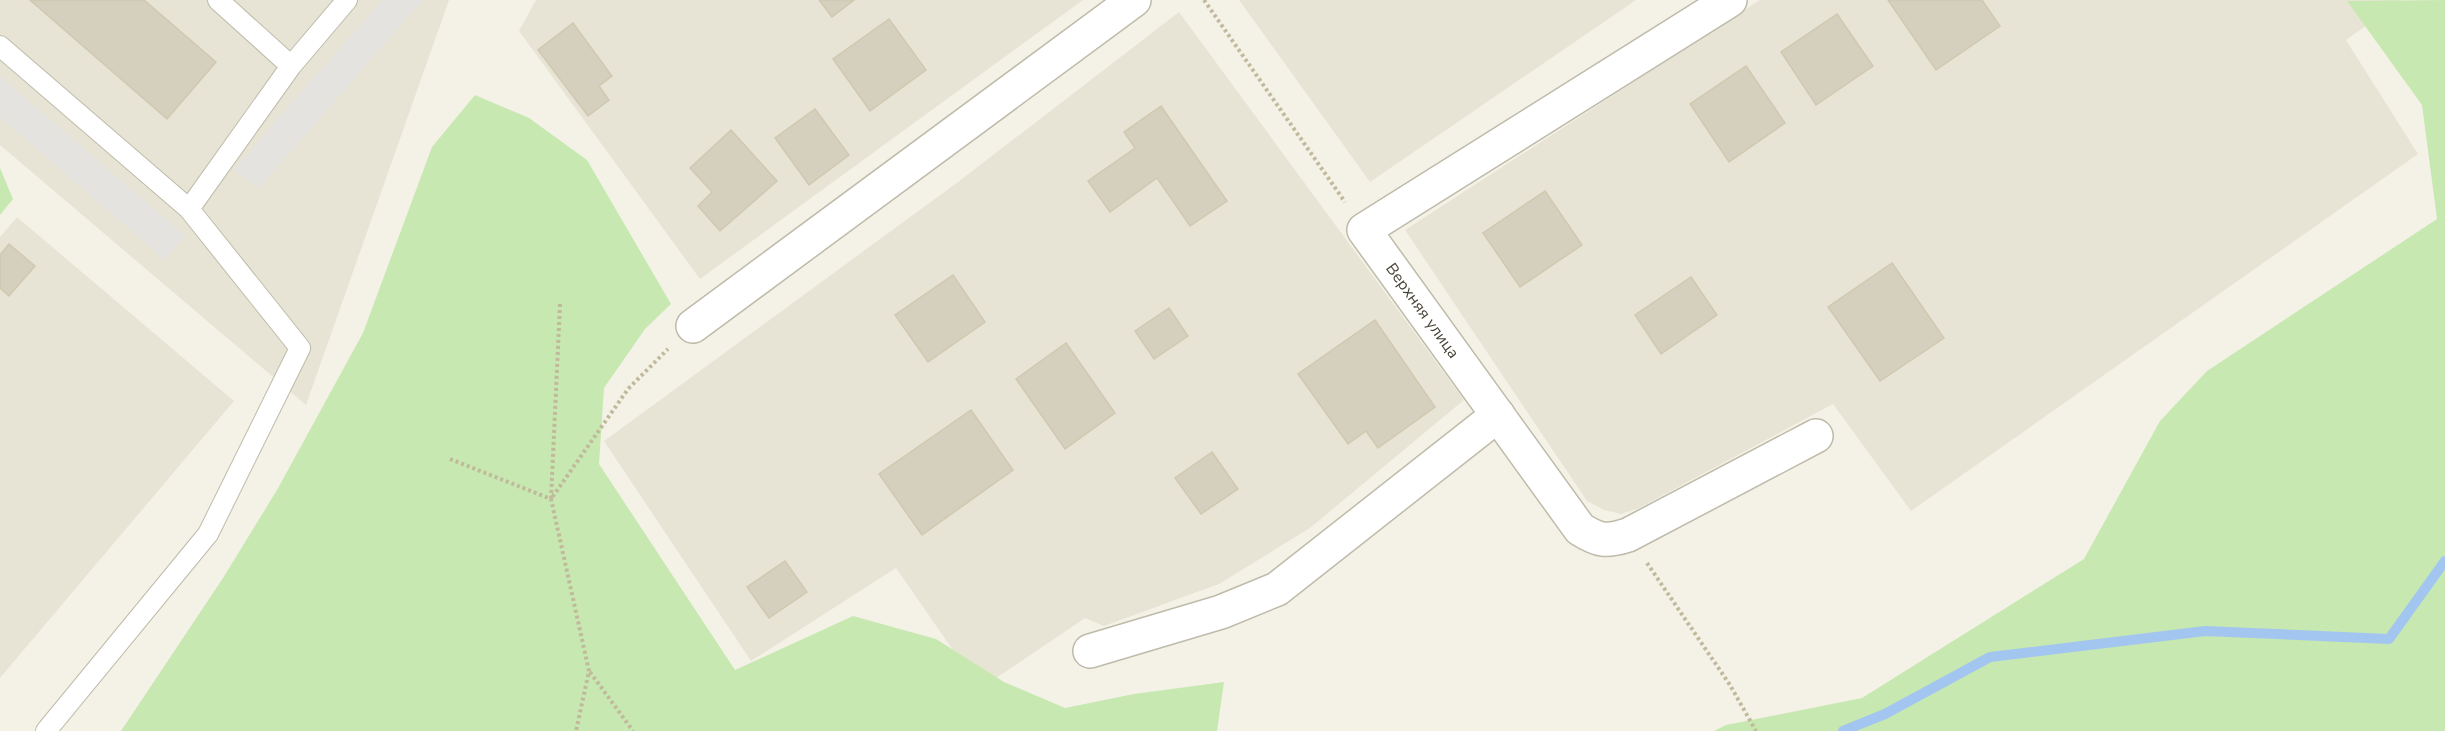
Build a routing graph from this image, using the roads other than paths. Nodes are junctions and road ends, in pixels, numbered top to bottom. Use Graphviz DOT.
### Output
graph roads {
  1 [pos="218,0"];
  2 [pos="347,0"];
  3 [pos="1134,0"];
  4 [pos="1730,0"];
  5 [pos="0,46"];
  6 [pos="291,66"];
  7 [pos="189,209"];
  8 [pos="693,326"];
  9 [pos="1498,414"];
  10 [pos="1816,436"];
  11 [pos="1089,651"];
  12 [pos="46,731"];
  1 -- 6 [label="lane"];
  2 -- 6 [label="lane"];
  3 -- 8 [label="street"];
  4 -- 9 [label="street, Верхняя улица"];
  5 -- 7 [label="lane"];
  6 -- 7 [label="lane"];
  7 -- 12 [label="lane"];
  9 -- 10 [label="street, Верхняя улица"];
  9 -- 11 [label="street"];
}
